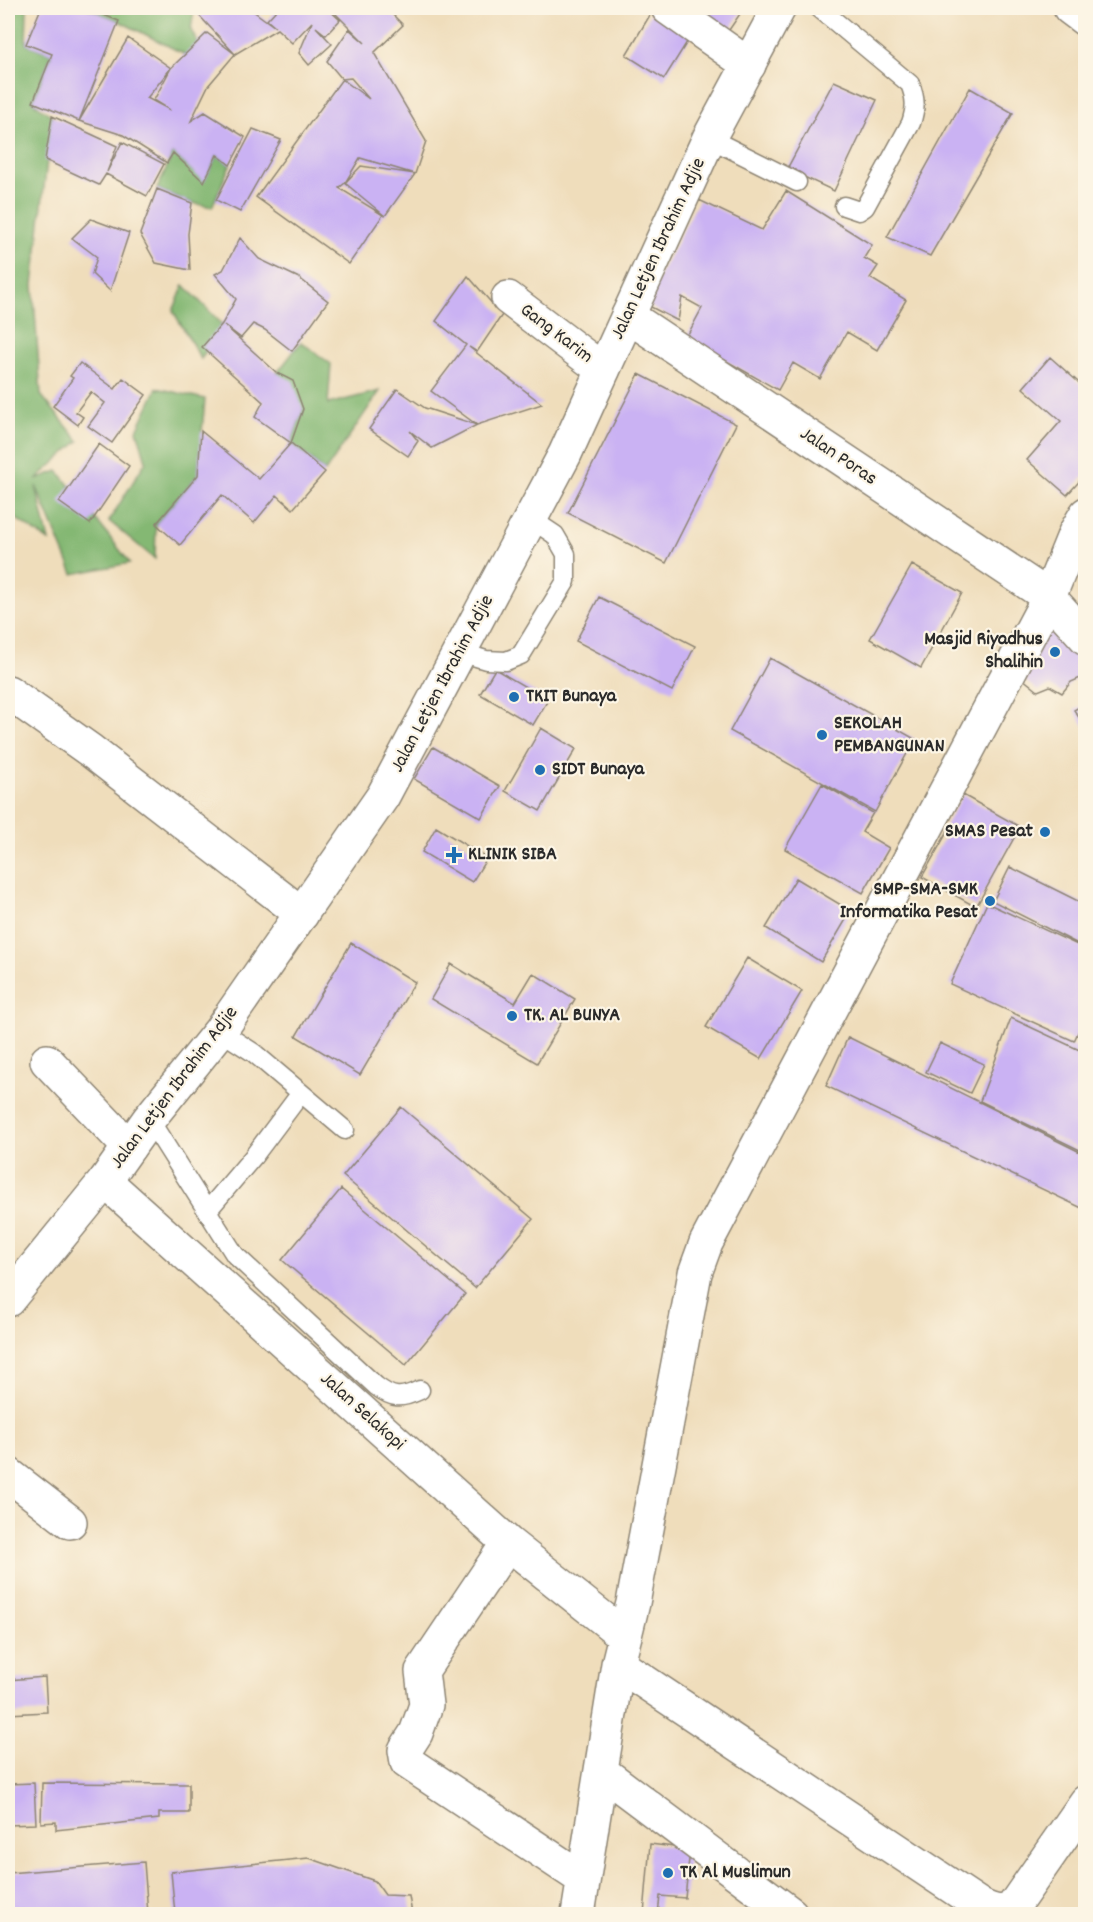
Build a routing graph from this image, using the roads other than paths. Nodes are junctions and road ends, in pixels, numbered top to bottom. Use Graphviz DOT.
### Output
graph roads {
  1 [pos="668,8"];
  2 [pos="779,8"];
  3 [pos="819,8"];
  4 [pos="1070,8"];
  5 [pos="1086,20"];
  6 [pos="749,65"];
  7 [pos="709,138"];
  8 [pos="797,182"];
  9 [pos="844,206"];
  10 [pos="508,298"];
  11 [pos="628,316"];
  12 [pos="603,370"];
  13 [pos="1086,514"];
  14 [pos="531,519"];
  15 [pos="1086,561"];
  16 [pos="1052,587"];
  17 [pos="1086,638"];
  18 [pos="460,652"];
  19 [pos="8,692"];
  20 [pos="302,914"];
  21 [pos="220,1031"];
  22 [pos="47,1061"];
  23 [pos="301,1093"];
  24 [pos="149,1119"];
  25 [pos="345,1130"];
  26 [pos="129,1148"];
  27 [pos="105,1181"];
  28 [pos="208,1210"];
  29 [pos="8,1300"];
  30 [pos="420,1390"];
  31 [pos="8,1474"];
  32 [pos="70,1522"];
  33 [pos="508,1543"];
  34 [pos="622,1650"];
  35 [pos="602,1772"];
  36 [pos="1086,1802"];
  37 [pos="583,1879"];
  38 [pos="578,1914"];
  39 [pos="791,1914"];
  1 -- 6 [label="street"];
  2 -- 6 [label="street, Jalan Letjen Ibrahim Adjie"];
  3 -- 9 [label="lane"];
  4 -- 5 [label="street"];
  6 -- 7 [label="street, Jalan Letjen Ibrahim Adjie"];
  7 -- 8 [label="lane"];
  7 -- 11 [label="street, Jalan Letjen Ibrahim Adjie"];
  10 -- 12 [label="street, Gang Karim"];
  11 -- 12 [label="street, Jalan Letjen Ibrahim Adjie"];
  11 -- 16 [label="street, Jalan Poras"];
  12 -- 14 [label="street, Jalan Letjen Ibrahim Adjie"];
  13 -- 16 [label="street"];
  14 -- 18 [label="street, Jalan Letjen Ibrahim Adjie"];
  14 -- 18 [label="lane"];
  15 -- 16 [label="street"];
  16 -- 17 [label="street, Jalan Poras"];
  16 -- 34 [label="street"];
  18 -- 20 [label="street, Jalan Letjen Ibrahim Adjie"];
  19 -- 20 [label="street"];
  20 -- 21 [label="street, Jalan Letjen Ibrahim Adjie"];
  21 -- 23 [label="lane"];
  21 -- 24 [label="street, Jalan Letjen Ibrahim Adjie"];
  22 -- 26 [label="street"];
  23 -- 25 [label="lane"];
  23 -- 28 [label="lane"];
  24 -- 26 [label="street, Jalan Letjen Ibrahim Adjie"];
  24 -- 28 [label="lane"];
  26 -- 27 [label="street, Jalan Letjen Ibrahim Adjie"];
  27 -- 29 [label="street, Jalan Letjen Ibrahim Adjie"];
  27 -- 33 [label="street, Jalan Selakopi"];
  28 -- 30 [label="lane"];
  31 -- 32 [label="street"];
  33 -- 34 [label="street, Jalan Selakopi"];
  33 -- 37 [label="street"];
  34 -- 35 [label="street"];
  34 -- 36 [label="street, Jalan Selakopi"];
  35 -- 37 [label="street"];
  35 -- 39 [label="street"];
  37 -- 38 [label="street"];
}
